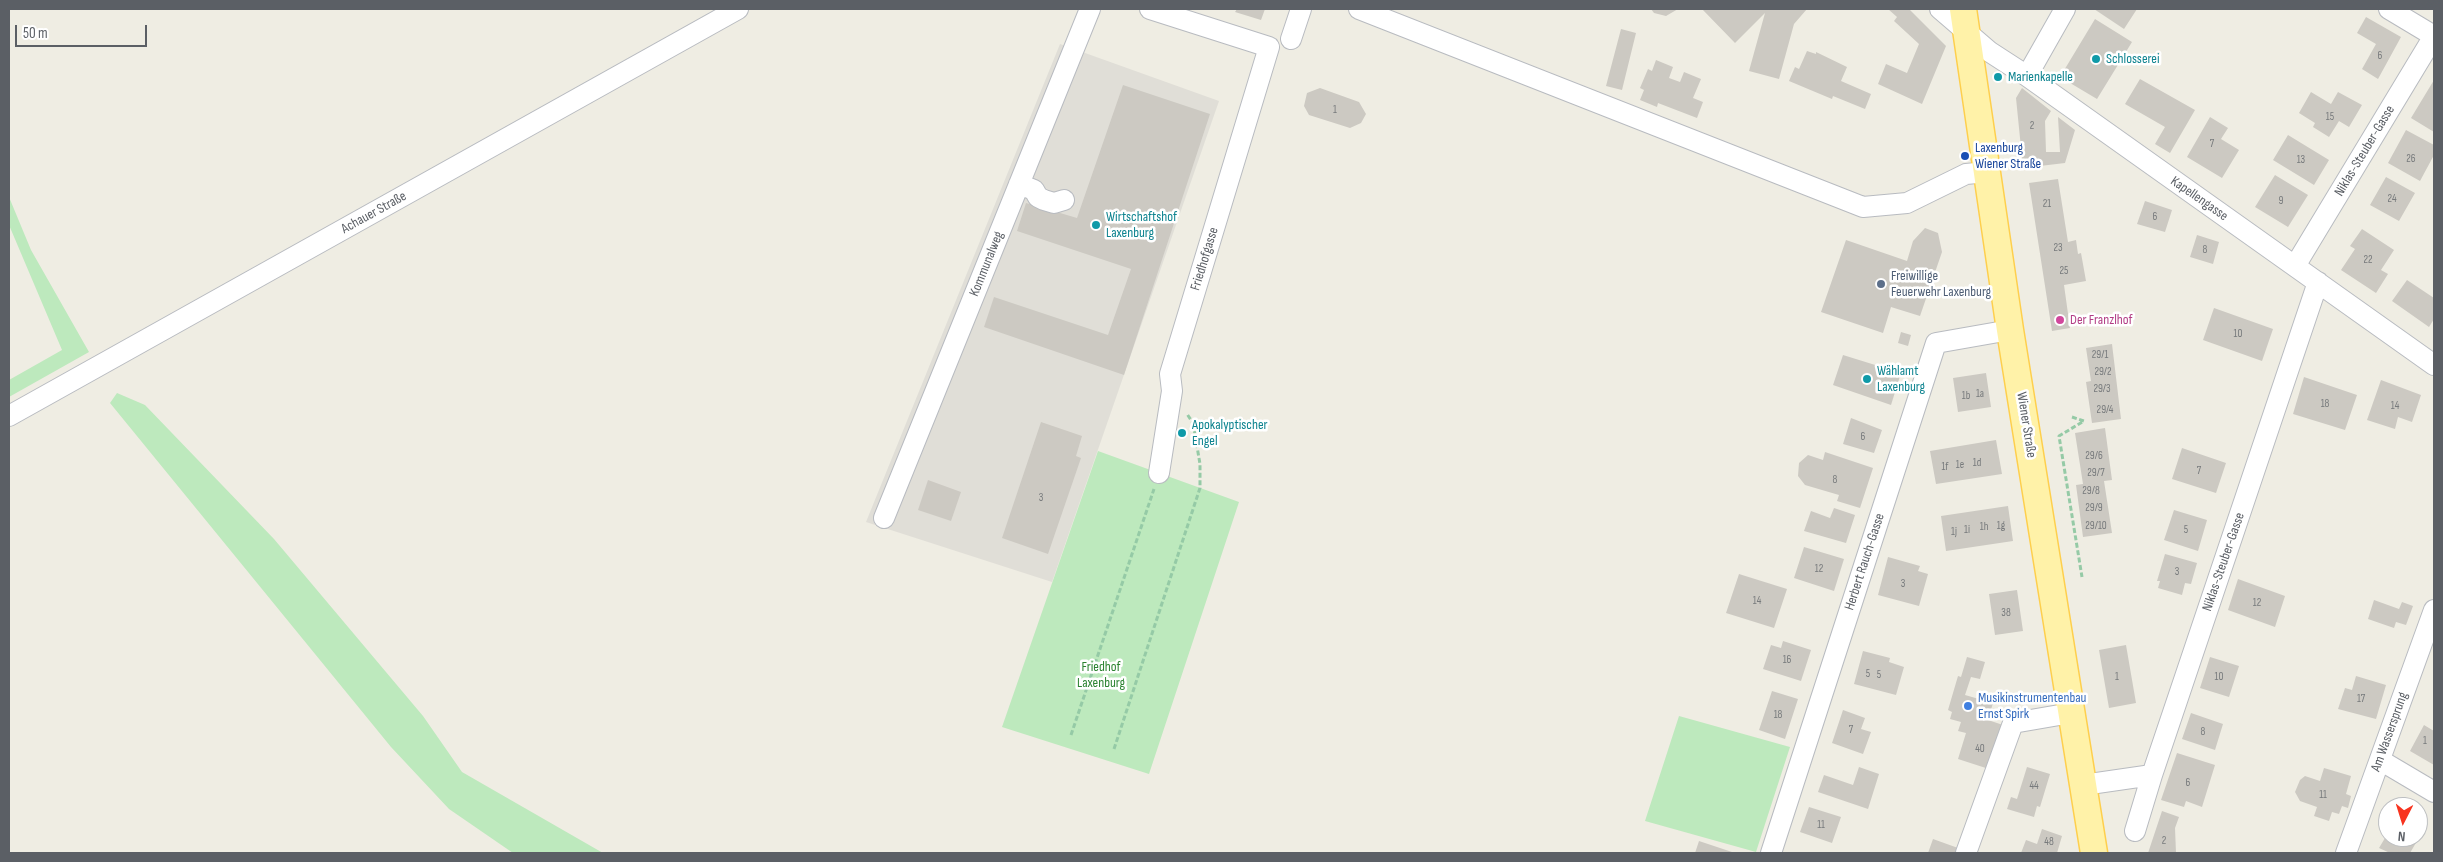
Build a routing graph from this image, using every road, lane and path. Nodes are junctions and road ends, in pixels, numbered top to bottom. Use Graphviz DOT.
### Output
graph roads {
  1 [pos="738,9"];
  2 [pos="1090,9"];
  3 [pos="1150,9"];
  4 [pos="1301,9"];
  5 [pos="1359,9"];
  6 [pos="1940,9"];
  7 [pos="2065,9"];
  8 [pos="2389,9"];
  9 [pos="1964,19"];
  10 [pos="2434,36"];
  11 [pos="1291,39"];
  12 [pos="2027,76"];
  13 [pos="1987,172"];
  14 [pos="1026,187"];
  15 [pos="1071,203"];
  16 [pos="2295,266"];
  17 [pos="2318,282"];
  18 [pos="2010,330"];
  19 [pos="2434,365"];
  20 [pos="1172,391"];
  21 [pos="9,416"];
  22 [pos="2072,417"];
  23 [pos="1159,473"];
  24 [pos="884,518"];
  25 [pos="2082,577"];
  26 [pos="2434,610"];
  27 [pos="2071,713"];
  28 [pos="1071,735"];
  29 [pos="1114,749"];
  30 [pos="2380,760"];
  31 [pos="2152,775"];
  32 [pos="2083,785"];
  33 [pos="2434,792"];
  34 [pos="2135,831"];
  35 [pos="1771,853"];
  36 [pos="1966,853"];
  37 [pos="2094,853"];
  38 [pos="2346,853"];
  1 -- 21 [label="street, Achauer Straße"];
  2 -- 14 [label="street, Kommunalweg"];
  3 -- 20 [label="street, Friedhofgasse"];
  4 -- 11 [label="street"];
  5 -- 13 [label="street"];
  6 -- 9 [label="street"];
  7 -- 12 [label="street"];
  8 -- 10 [label="street"];
  9 -- 12 [label="street, Kapellengasse"];
  9 -- 13 [label="main road, Wiener Straße"];
  10 -- 16 [label="street, Niklas-Steuber-Gasse"];
  12 -- 16 [label="street, Kapellengasse"];
  13 -- 18 [label="main road, Wiener Straße"];
  14 -- 15 [label="street"];
  14 -- 24 [label="street, Kommunalweg"];
  16 -- 17 [label="street, Kapellengasse"];
  17 -- 19 [label="street, Kapellengasse"];
  17 -- 31 [label="street, Niklas-Steuber-Gasse"];
  18 -- 27 [label="main road, Wiener Straße"];
  18 -- 35 [label="street, Herbert Rauch-Gasse"];
  20 -- 23 [label="street, Friedhofgasse"];
  20 -- 29 [label="path"];
  22 -- 25 [label="path"];
  23 -- 28 [label="path"];
  26 -- 30 [label="street, Am Wassersprung"];
  27 -- 32 [label="main road, Wiener Straße"];
  27 -- 36 [label="street"];
  30 -- 33 [label="street"];
  30 -- 38 [label="street, Am Wassersprung"];
  31 -- 32 [label="street"];
  31 -- 34 [label="street, Niklas-Steuber-Gasse"];
  32 -- 37 [label="main road, Wiener Straße"];
}
